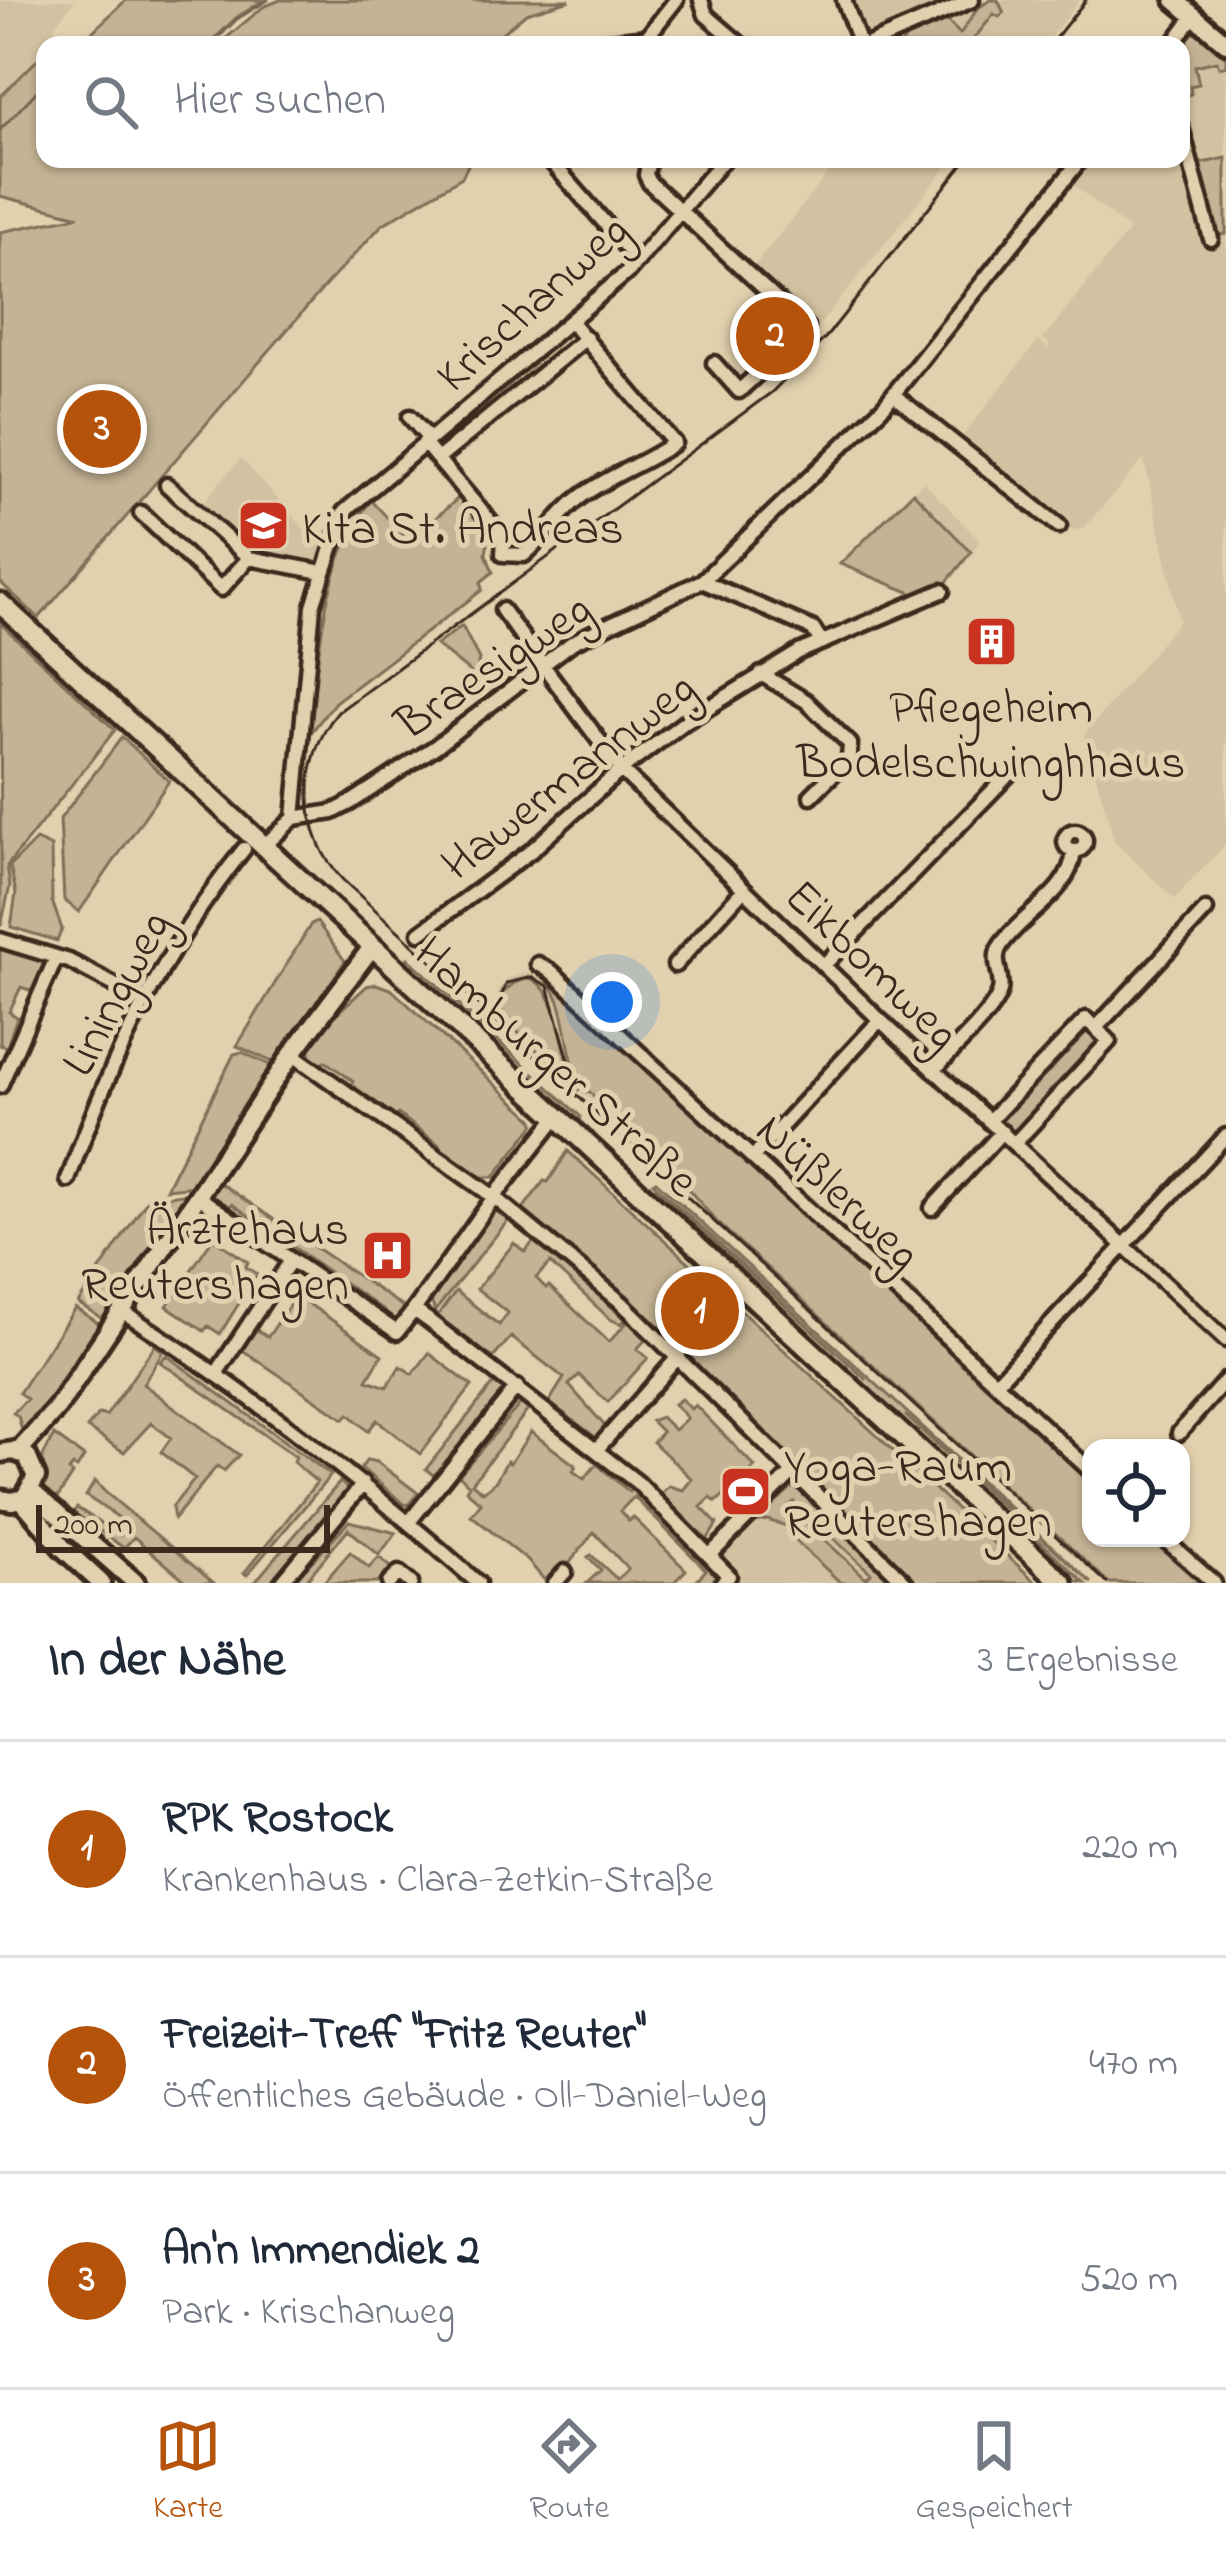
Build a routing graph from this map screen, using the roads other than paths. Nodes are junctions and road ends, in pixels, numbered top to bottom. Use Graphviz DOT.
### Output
graph roads {
  1 [pos="676,0"];
  2 [pos="701,0"];
  3 [pos="844,0"];
  4 [pos="973,0"];
  5 [pos="1174,0"];
  6 [pos="1193,17"];
  7 [pos="655,36"];
  8 [pos="730,36"];
  9 [pos="860,36"];
  10 [pos="886,36"];
  11 [pos="1179,36"];
  12 [pos="1226,43"];
  13 [pos="1190,161"];
  14 [pos="557,168"];
  15 [pos="648,168"];
  16 [pos="716,168"];
  17 [pos="1074,168"];
  18 [pos="680,211"];
  19 [pos="1211,239"];
  20 [pos="638,261"];
  21 [pos="571,322"];
  22 [pos="586,338"];
  23 [pos="714,363"];
  24 [pos="894,394"];
  25 [pos="410,417"];
  26 [pos="427,441"];
  27 [pos="438,459"];
  28 [pos="167,485"];
  29 [pos="141,513"];
  30 [pos="1059,526"];
  31 [pos="250,558"];
  32 [pos="322,572"];
  33 [pos="702,581"];
  34 [pos="943,591"];
  35 [pos="0,603"];
  36 [pos="502,610"];
  37 [pos="821,642"];
  38 [pos="543,665"];
  39 [pos="760,674"];
  40 [pos="621,770"];
  41 [pos="1010,772"];
  42 [pos="811,796"];
  43 [pos="294,818"];
  44 [pos="253,848"];
  45 [pos="1074,852"];
  46 [pos="744,889"];
  47 [pos="1206,910"];
  48 [pos="420,933"];
  49 [pos="0,940"];
  50 [pos="372,947"];
  51 [pos="56,958"];
  52 [pos="538,964"];
  53 [pos="675,965"];
  54 [pos="824,965"];
  55 [pos="143,1000"];
  56 [pos="880,1020"];
  57 [pos="1096,1028"];
  58 [pos="300,1060"];
  59 [pos="934,1070"];
  60 [pos="0,1086"];
  61 [pos="557,1117"];
  62 [pos="989,1121"];
  63 [pos="1002,1132"];
  64 [pos="1226,1136"];
  65 [pos="1015,1144"];
  66 [pos="752,1158"];
  67 [pos="68,1180"];
  68 [pos="197,1196"];
  69 [pos="494,1197"];
  70 [pos="932,1208"];
  71 [pos="1124,1246"];
  72 [pos="291,1260"];
  73 [pos="414,1310"];
  74 [pos="122,1311"];
  75 [pos="1226,1340"];
  76 [pos="680,1356"];
  77 [pos="215,1374"];
  78 [pos="1226,1380"];
  79 [pos="996,1383"];
  80 [pos="517,1388"];
  81 [pos="1179,1432"];
  82 [pos="597,1449"];
  83 [pos="10,1454"];
  84 [pos="1082,1463"];
  85 [pos="793,1472"];
  86 [pos="362,1484"];
  87 [pos="11,1499"];
  88 [pos="410,1522"];
  89 [pos="1173,1547"];
  90 [pos="710,1556"];
  91 [pos="105,1558"];
  92 [pos="96,1578"];
  93 [pos="726,1580"];
  94 [pos="136,1583"];
  95 [pos="281,1583"];
  96 [pos="389,1583"];
  97 [pos="411,1583"];
  98 [pos="478,1583"];
  99 [pos="906,1583"];
  100 [pos="1064,1583"];
  101 [pos="1214,1583"];
  1 -- 7 [label="street"];
  2 -- 8 [label="street"];
  3 -- 9 [label="street"];
  4 -- 10 [label="street"];
  5 -- 6 [label="street"];
  6 -- 11 [label="street"];
  6 -- 12 [label="street"];
  13 -- 19 [label="street"];
  14 -- 20 [label="street"];
  15 -- 18 [label="street"];
  16 -- 18 [label="street, Krischanweg"];
  17 -- 24 [label="street, Braesigweg"];
  18 -- 20 [label="street, Krischanweg"];
  18 -- 23 [label="street"];
  20 -- 21 [label="street, Krischanweg"];
  21 -- 22 [label="street"];
  21 -- 26 [label="street, Krischanweg"];
  22 -- 27 [label="street"];
  22 -- 27 [label="street"];
  24 -- 30 [label="street"];
  24 -- 33 [label="street, Braesigweg"];
  25 -- 26 [label="street, Krischanweg"];
  26 -- 27 [label="street"];
  26 -- 32 [label="street, Krischanweg"];
  28 -- 31 [label="street"];
  29 -- 31 [label="street"];
  31 -- 32 [label="street"];
  32 -- 43 [label="street, Krischanweg"];
  33 -- 37 [label="street"];
  33 -- 38 [label="street, Braesigweg"];
  34 -- 37 [label="street, Hawermannweg"];
  35 -- 44 [label="main road, Hamburger Straße"];
  36 -- 38 [label="street, Eikbomweg"];
  37 -- 39 [label="street, Hawermannweg"];
  38 -- 40 [label="street, Eikbomweg"];
  38 -- 43 [label="street, Braesigweg"];
  39 -- 40 [label="street, Hawermannweg"];
  39 -- 42 [label="street, Hawermannweg"];
  40 -- 46 [label="street, Eikbomweg"];
  40 -- 48 [label="street, Hawermannweg"];
  41 -- 54 [label="street"];
  43 -- 44 [label="street, Liningweg"];
  44 -- 50 [label="main road, Hamburger Straße"];
  44 -- 55 [label="street, Liningweg"];
  45 -- 59 [label="street"];
  46 -- 53 [label="street"];
  46 -- 54 [label="street, Eikbomweg"];
  47 -- 57 [label="street"];
  49 -- 51 [label="street"];
  50 -- 58 [label="street"];
  50 -- 61 [label="main road, Hamburger Straße"];
  51 -- 55 [label="street"];
  51 -- 60 [label="street"];
  52 -- 66 [label="street, Nüßlerweg"];
  54 -- 56 [label="street, Eikbomweg"];
  55 -- 67 [label="street, Liningweg"];
  56 -- 59 [label="street, Eikbomweg"];
  56 -- 66 [label="street"];
  57 -- 62 [label="street"];
  57 -- 65 [label="street"];
  58 -- 68 [label="street"];
  58 -- 69 [label="street"];
  59 -- 62 [label="street, Eikbomweg"];
  61 -- 69 [label="street"];
  61 -- 100 [label="main road, Hamburger Straße"];
  62 -- 63 [label="street, Eikbomweg"];
  63 -- 65 [label="street, Eikbomweg"];
  63 -- 70 [label="street"];
  64 -- 71 [label="street"];
  65 -- 71 [label="street, Eikbomweg"];
  66 -- 79 [label="street, Nüßlerweg"];
  68 -- 72 [label="street"];
  68 -- 74 [label="street"];
  69 -- 73 [label="street"];
  69 -- 76 [label="street"];
  71 -- 75 [label="street, Eikbomweg"];
  71 -- 79 [label="street"];
  72 -- 73 [label="street"];
  72 -- 77 [label="street"];
  73 -- 80 [label="street"];
  74 -- 77 [label="street"];
  74 -- 83 [label="street"];
  76 -- 82 [label="street"];
  76 -- 85 [label="street"];
  77 -- 86 [label="street"];
  78 -- 81 [label="street"];
  79 -- 84 [label="street, Nüßlerweg"];
  80 -- 82 [label="street"];
  80 -- 88 [label="street"];
  82 -- 90 [label="street"];
  83 -- 87 [label="street"];
  85 -- 90 [label="street"];
  85 -- 99 [label="street"];
  86 -- 88 [label="street"];
  86 -- 95 [label="street"];
  87 -- 91 [label="street"];
  87 -- 92 [label="street"];
  88 -- 98 [label="street"];
  89 -- 101 [label="street"];
  90 -- 93 [label="street"];
  91 -- 92 [label="street"];
  91 -- 94 [label="street"];
  96 -- 97 [label="street"];
}
